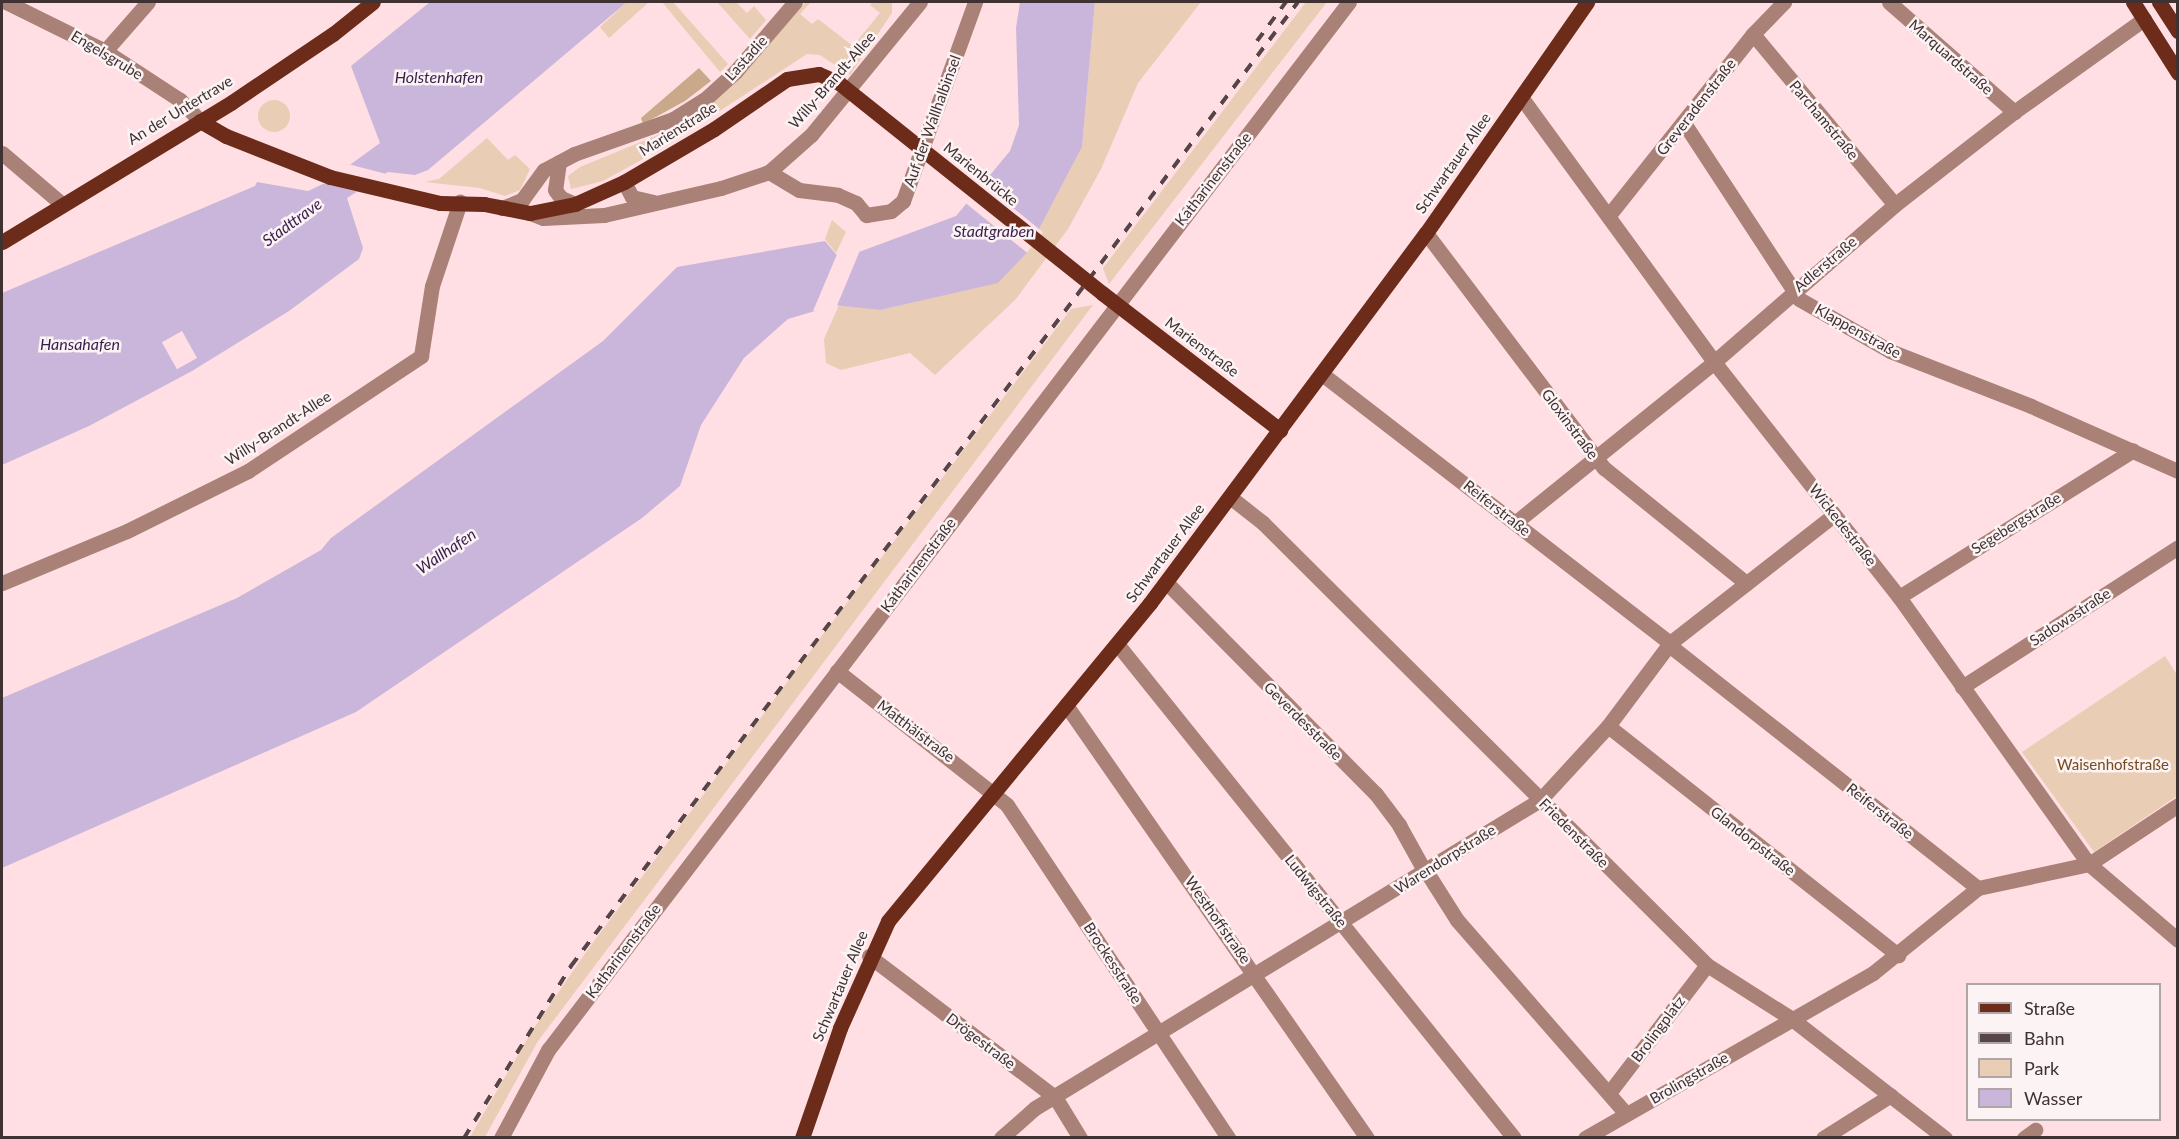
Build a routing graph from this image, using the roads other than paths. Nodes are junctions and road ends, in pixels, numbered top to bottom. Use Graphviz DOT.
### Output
graph roads {
  1 [pos="6,2"];
  2 [pos="148,2"];
  3 [pos="373,2"];
  4 [pos="795,2"];
  5 [pos="920,2"];
  6 [pos="975,2"];
  7 [pos="1348,2"];
  8 [pos="1587,2"];
  9 [pos="1784,2"];
  10 [pos="1889,2"];
  11 [pos="2133,2"];
  12 [pos="2159,2"];
  13 [pos="2144,19"];
  14 [pos="2178,31"];
  15 [pos="1753,34"];
  16 [pos="105,51"];
  17 [pos="2178,73"];
  18 [pos="839,83"];
  19 [pos="1521,97"];
  20 [pos="2014,112"];
  21 [pos="200,121"];
  22 [pos="1684,123"];
  23 [pos="2,153"];
  24 [pos="559,162"];
  25 [pos="769,172"];
  26 [pos="624,182"];
  27 [pos="460,202"];
  28 [pos="658,203"];
  29 [pos="62,204"];
  30 [pos="575,204"];
  31 [pos="1895,205"];
  32 [pos="502,208"];
  33 [pos="530,213"];
  34 [pos="1609,215"];
  35 [pos="1426,233"];
  36 [pos="2,242"];
  37 [pos="1794,289"];
  38 [pos="1102,293"];
  39 [pos="1116,304"];
  40 [pos="1714,362"];
  41 [pos="1322,374"];
  42 [pos="1280,430"];
  43 [pos="2133,450"];
  44 [pos="1596,459"];
  45 [pos="2178,471"];
  46 [pos="1230,497"];
  47 [pos="1834,515"];
  48 [pos="1516,522"];
  49 [pos="2178,547"];
  50 [pos="1166,582"];
  51 [pos="1746,583"];
  52 [pos="2,584"];
  53 [pos="1899,597"];
  54 [pos="1670,644"];
  55 [pos="1118,645"];
  56 [pos="837,671"];
  57 [pos="1962,687"];
  58 [pos="1066,705"];
  59 [pos="1608,726"];
  60 [pos="994,791"];
  61 [pos="1540,800"];
  62 [pos="2178,805"];
  63 [pos="2089,864"];
  64 [pos="1425,871"];
  65 [pos="1978,888"];
  66 [pos="1341,922"];
  67 [pos="2178,940"];
  68 [pos="1898,955"];
  69 [pos="869,956"];
  70 [pos="1707,965"];
  71 [pos="1256,974"];
  72 [pos="1792,1019"];
  73 [pos="1160,1034"];
  74 [pos="1609,1093"];
  75 [pos="1891,1095"];
  76 [pos="1055,1097"];
  77 [pos="1626,1114"];
  78 [pos="501,1137"];
  79 [pos="802,1137"];
  80 [pos="1001,1137"];
  81 [pos="1080,1137"];
  82 [pos="1228,1137"];
  83 [pos="1367,1137"];
  84 [pos="1514,1137"];
  85 [pos="1585,1137"];
  86 [pos="1823,1137"];
  87 [pos="1945,1137"];
  1 -- 16 [label="street, Engelsgrube"];
  2 -- 16 [label="street"];
  3 -- 21 [label="main road, An der Untertrave"];
  4 -- 24 [label="street, Lastadie"];
  5 -- 25 [label="street, Willy-Brandt-Allee"];
  6 -- 25 [label="street, Auf der Wallhalbinsel"];
  7 -- 39 [label="street, Katharinenstraße"];
  8 -- 19 [label="main road, Schwartauer Allee"];
  9 -- 15 [label="street, Greveradenstraße"];
  10 -- 20 [label="street, Marquardstraße"];
  11 -- 13 [label="main road"];
  12 -- 14 [label="main road"];
  13 -- 17 [label="main road"];
  13 -- 20 [label="street, Adlerstraße"];
  15 -- 22 [label="street, Greveradenstraße"];
  15 -- 31 [label="street, Parchamstraße"];
  16 -- 21 [label="street, Engelsgrube"];
  18 -- 26 [label="main road, Marienstraße"];
  18 -- 38 [label="main road, Marienbrücke, bridge"];
  19 -- 34 [label="street, Wickedestraße"];
  19 -- 35 [label="main road, Schwartauer Allee"];
  20 -- 31 [label="street, Adlerstraße"];
  21 -- 27 [label="main road, Willy-Brandt-Allee"];
  21 -- 29 [label="main road, An der Untertrave"];
  22 -- 34 [label="street, Greveradenstraße"];
  22 -- 37 [label="street, Klappenstraße"];
  23 -- 29 [label="street"];
  24 -- 30 [label="street"];
  24 -- 32 [label="street, Lastadie"];
  25 -- 28 [label="street, Willy-Brandt-Allee"];
  26 -- 28 [label="street"];
  26 -- 30 [label="main road, Marienstraße"];
  27 -- 32 [label="main road, Willy-Brandt-Allee"];
  27 -- 52 [label="street, Willy-Brandt-Allee"];
  28 -- 33 [label="street, Willy-Brandt-Allee"];
  29 -- 36 [label="main road, An der Untertrave"];
  30 -- 33 [label="main road, Marienstraße"];
  31 -- 37 [label="street, Adlerstraße"];
  32 -- 33 [label="main road, Willy-Brandt-Allee"];
  34 -- 40 [label="street, Wickedestraße"];
  35 -- 41 [label="main road, Schwartauer Allee"];
  35 -- 44 [label="street, Gloxinstraße"];
  37 -- 40 [label="street, Adlerstraße"];
  37 -- 43 [label="street, Klappenstraße"];
  38 -- 39 [label="main road, Marienstraße"];
  39 -- 42 [label="main road, Marienstraße"];
  39 -- 56 [label="street, Katharinenstraße"];
  40 -- 44 [label="street, Adlerstraße"];
  40 -- 47 [label="street, Wickedestraße"];
  41 -- 42 [label="main road, Schwartauer Allee"];
  41 -- 48 [label="street, Reiferstraße"];
  42 -- 46 [label="main road, Schwartauer Allee"];
  43 -- 45 [label="street, Klappenstraße"];
  43 -- 53 [label="street, Segebergstraße"];
  44 -- 48 [label="street, Adlerstraße"];
  44 -- 51 [label="street, Gloxinstraße"];
  46 -- 50 [label="main road, Schwartauer Allee"];
  46 -- 61 [label="street, Friedenstraße"];
  47 -- 51 [label="street, Warendorpstraße"];
  47 -- 53 [label="street, Wickedestraße"];
  48 -- 54 [label="street, Reiferstraße"];
  49 -- 57 [label="street, Sadowastraße"];
  50 -- 55 [label="main road, Schwartauer Allee"];
  50 -- 64 [label="street, Geverdesstraße"];
  51 -- 54 [label="street, Warendorpstraße"];
  53 -- 57 [label="street, Wickedestraße"];
  54 -- 59 [label="street, Warendorpstraße"];
  54 -- 65 [label="street, Reiferstraße"];
  55 -- 58 [label="main road, Schwartauer Allee"];
  55 -- 66 [label="street, Ludwigstraße"];
  56 -- 60 [label="street, Matthäistraße"];
  56 -- 78 [label="street, Katharinenstraße"];
  57 -- 63 [label="street, Wickedestraße"];
  58 -- 60 [label="main road, Schwartauer Allee"];
  58 -- 71 [label="street, Westhoffstraße"];
  59 -- 61 [label="street, Warendorpstraße"];
  59 -- 68 [label="street, Glandorpstraße"];
  60 -- 69 [label="main road, Schwartauer Allee"];
  60 -- 73 [label="street, Brockesstraße"];
  61 -- 64 [label="street, Warendorpstraße"];
  61 -- 70 [label="street, Friedenstraße"];
  62 -- 63 [label="street"];
  63 -- 65 [label="street"];
  63 -- 67 [label="street, Wickedestraße"];
  64 -- 66 [label="street, Warendorpstraße"];
  64 -- 74 [label="street, Geverdesstraße"];
  65 -- 68 [label="street"];
  66 -- 71 [label="street, Warendorpstraße"];
  66 -- 84 [label="street, Ludwigstraße"];
  68 -- 72 [label="street"];
  69 -- 76 [label="street, Drögestraße"];
  69 -- 79 [label="main road, Schwartauer Allee"];
  70 -- 72 [label="street, Friedenstraße"];
  70 -- 74 [label="street, Brolingplatz"];
  71 -- 73 [label="street, Warendorpstraße"];
  71 -- 83 [label="street, Westhoffstraße"];
  72 -- 75 [label="street, Friedenstraße"];
  72 -- 77 [label="street, Brolingstraße"];
  73 -- 76 [label="street, Warendorpstraße"];
  73 -- 82 [label="street, Brockesstraße"];
  74 -- 77 [label="street, Geverdesstraße"];
  75 -- 86 [label="street"];
  75 -- 87 [label="street, Friedenstraße"];
  76 -- 80 [label="street, Warendorpstraße"];
  76 -- 81 [label="street, Drögestraße"];
  77 -- 85 [label="street, Brolingstraße"];
}
